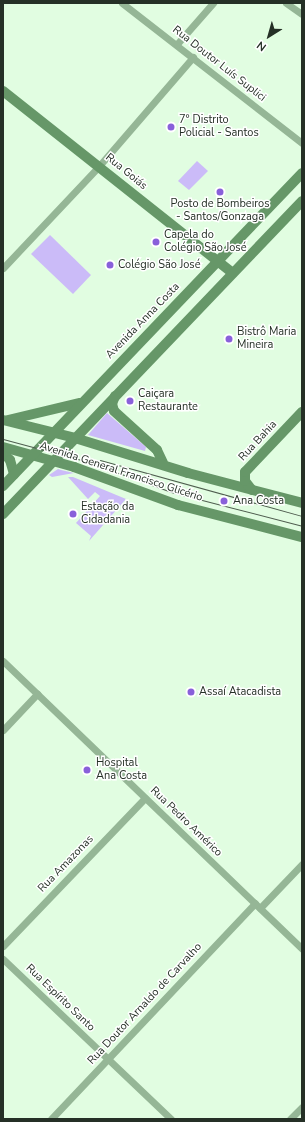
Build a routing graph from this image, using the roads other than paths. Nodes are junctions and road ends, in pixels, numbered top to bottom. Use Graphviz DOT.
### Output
graph roads {
  1 [pos="122,3"];
  2 [pos="213,3"];
  3 [pos="286,3"];
  4 [pos="302,14"];
  5 [pos="177,44"];
  6 [pos="193,57"];
  7 [pos="3,91"];
  8 [pos="302,143"];
  9 [pos="99,166"];
  10 [pos="302,173"];
  11 [pos="302,201"];
  12 [pos="217,261"];
  13 [pos="3,268"];
  14 [pos="233,273"];
  15 [pos="115,395"];
  16 [pos="82,402"];
  17 [pos="302,412"];
  18 [pos="4,421"];
  19 [pos="54,432"];
  20 [pos="75,438"];
  21 [pos="3,447"];
  22 [pos="3,453"];
  23 [pos="32,456"];
  24 [pos="53,462"];
  25 [pos="163,463"];
  26 [pos="14,474"];
  27 [pos="3,486"];
  28 [pos="252,490"];
  29 [pos="302,503"];
  30 [pos="3,514"];
  31 [pos="302,537"];
  32 [pos="3,661"];
  33 [pos="37,694"];
  34 [pos="3,730"];
  35 [pos="145,798"];
  36 [pos="302,864"];
  37 [pos="257,905"];
  38 [pos="3,946"];
  39 [pos="302,949"];
  40 [pos="3,959"];
  41 [pos="108,1059"];
  42 [pos="302,1107"];
  43 [pos="51,1119"];
  44 [pos="171,1119"];
  45 [pos="290,1119"];
  1 -- 5 [label="street, Rua Doutor Luís Suplici"];
  2 -- 5 [label="street"];
  3 -- 4 [label="street"];
  5 -- 6 [label="street, Rua Doutor Luís Suplici"];
  6 -- 8 [label="street, Rua Doutor Luís Suplici"];
  6 -- 9 [label="street"];
  7 -- 9 [label="main road, Rua Goiás"];
  9 -- 12 [label="main road, Rua Goiás"];
  9 -- 13 [label="street"];
  10 -- 12 [label="main road, Avenida Anna Costa"];
  11 -- 14 [label="main road"];
  12 -- 14 [label="main road, Rua Goiás"];
  12 -- 16 [label="main road, Avenida Anna Costa"];
  14 -- 15 [label="main road"];
  15 -- 20 [label="main road"];
  15 -- 25 [label="main road"];
  16 -- 18 [label="main road"];
  16 -- 19 [label="main road, Avenida Anna Costa"];
  17 -- 28 [label="main road, Rua Bahia"];
  18 -- 19 [label="main road, Avenida General Francisco Glicério"];
  19 -- 20 [label="main road, Avenida General Francisco Glicério"];
  19 -- 23 [label="main road, Avenida Anna Costa"];
  20 -- 24 [label="main road"];
  20 -- 25 [label="main road, Avenida General Francisco Glicério"];
  21 -- 23 [label="main road, Avenida General Francisco Glicério"];
  22 -- 26 [label="main road"];
  23 -- 24 [label="main road, Avenida General Francisco Glicério"];
  23 -- 26 [label="main road, Avenida Anna Costa"];
  24 -- 30 [label="main road"];
  24 -- 31 [label="main road, Avenida General Francisco Glicério"];
  25 -- 28 [label="main road, Avenida General Francisco Glicério"];
  26 -- 27 [label="main road, Avenida Anna Costa"];
  28 -- 29 [label="main road, Avenida General Francisco Glicério"];
  32 -- 33 [label="street, Rua Pedro Américo"];
  33 -- 34 [label="street"];
  33 -- 35 [label="street, Rua Pedro Américo"];
  35 -- 37 [label="street, Rua Pedro Américo"];
  35 -- 38 [label="street, Rua Amazonas"];
  36 -- 37 [label="street, Rua Doutor Arnaldo de Carvalho"];
  37 -- 39 [label="street, Rua Pedro Américo"];
  37 -- 41 [label="street, Rua Doutor Arnaldo de Carvalho"];
  40 -- 41 [label="street, Rua Espírito Santo"];
  41 -- 43 [label="street, Rua Doutor Arnaldo de Carvalho"];
  41 -- 44 [label="street, Rua Espírito Santo"];
  42 -- 45 [label="street"];
}
